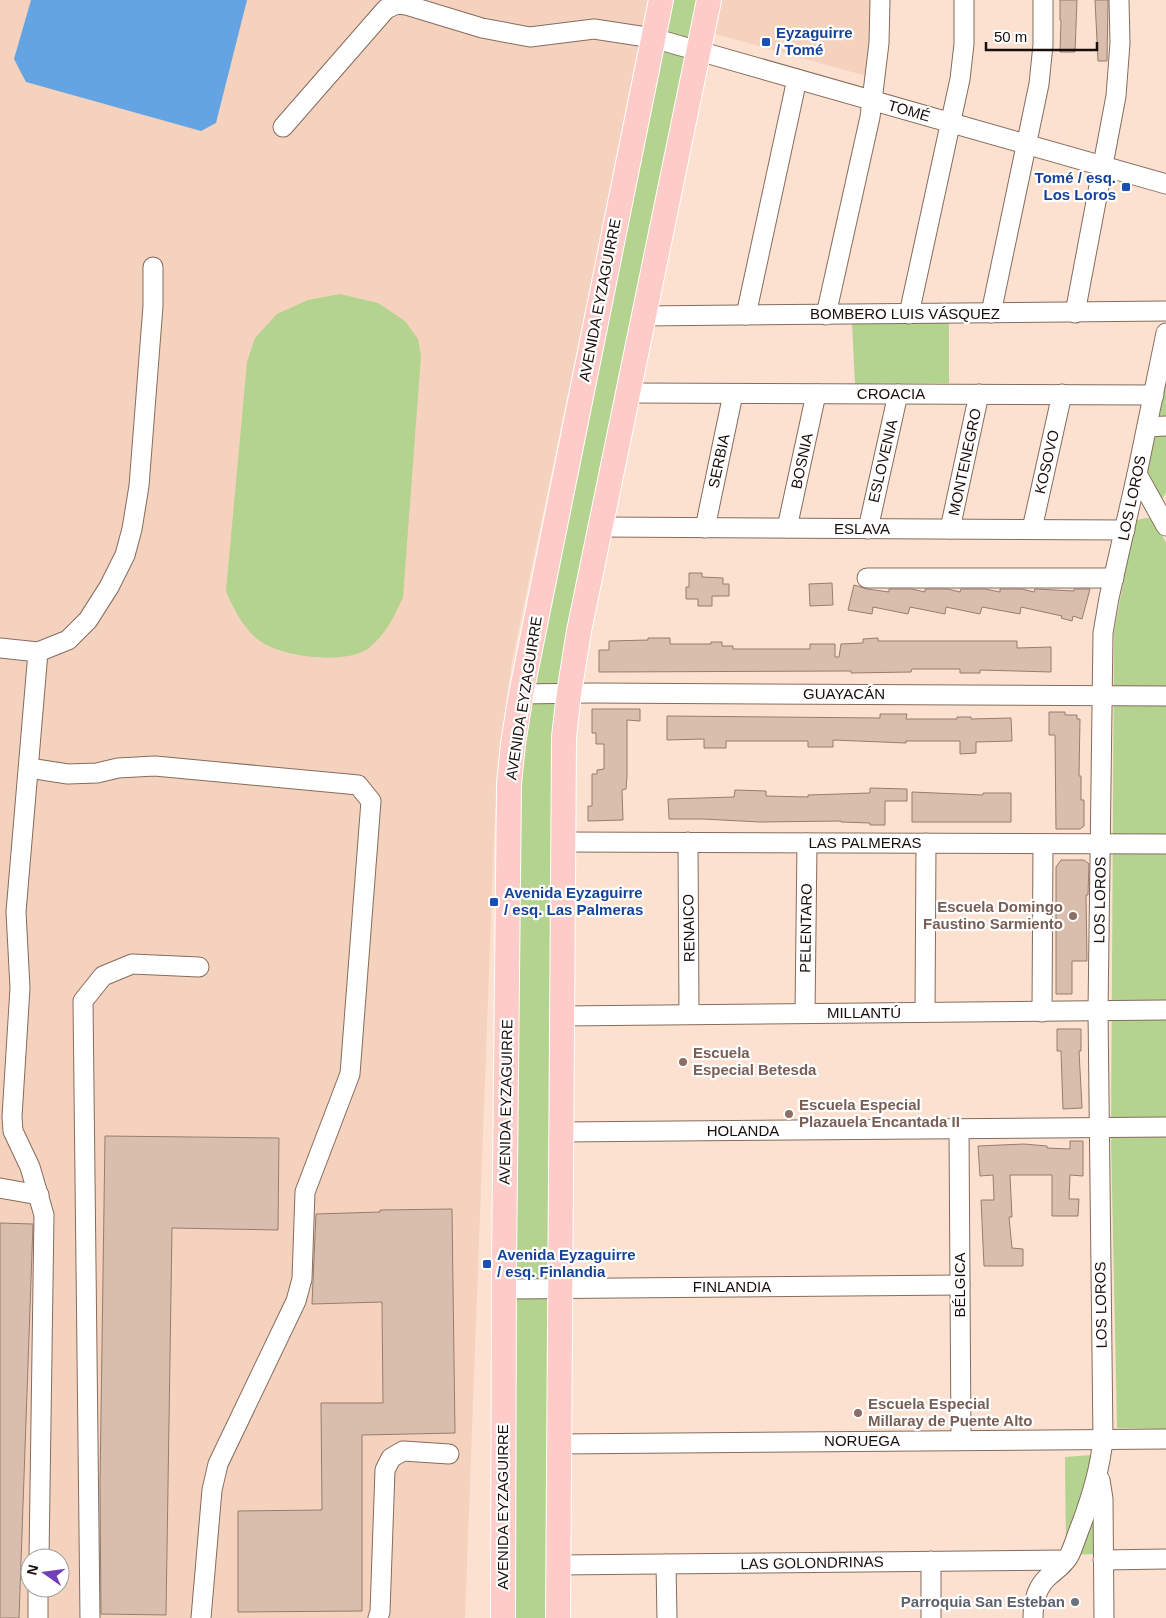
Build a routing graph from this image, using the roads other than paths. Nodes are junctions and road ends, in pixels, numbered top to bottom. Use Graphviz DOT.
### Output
graph roads {
  1 [pos="661,0"];
  2 [pos="709,0"];
  3 [pos="880,0"];
  4 [pos="964,0"];
  5 [pos="1043,0"];
  6 [pos="1119,0"];
  7 [pos="396,2"];
  8 [pos="653,38"];
  9 [pos="698,51"];
  10 [pos="797,79"];
  11 [pos="871,100"];
  12 [pos="950,122"];
  13 [pos="283,127"];
  14 [pos="1027,144"];
  15 [pos="1103,166"];
  16 [pos="1166,184"];
  17 [pos="153,267"];
  18 [pos="1166,312"];
  19 [pos="991,313"];
  20 [pos="1075,313"];
  21 [pos="909,314"];
  22 [pos="746,315"];
  23 [pos="826,315"];
  24 [pos="643,316"];
  25 [pos="1166,333"];
  26 [pos="627,393"];
  27 [pos="733,394"];
  28 [pos="816,394"];
  29 [pos="898,394"];
  30 [pos="979,394"];
  31 [pos="1062,394"];
  32 [pos="1154,395"];
  33 [pos="1157,427"];
  34 [pos="1137,474"];
  35 [pos="1166,526"];
  36 [pos="600,527"];
  37 [pos="705,528"];
  38 [pos="787,528"];
  39 [pos="868,529"];
  40 [pos="950,529"];
  41 [pos="1032,529"];
  42 [pos="1125,530"];
  43 [pos="866,578"];
  44 [pos="1114,578"];
  45 [pos="0,648"];
  46 [pos="38,652"];
  47 [pos="569,693"];
  48 [pos="521,694"];
  49 [pos="1102,696"];
  50 [pos="1166,696"];
  51 [pos="29,768"];
  52 [pos="563,842"];
  53 [pos="688,842"];
  54 [pos="807,843"];
  55 [pos="926,843"];
  56 [pos="1043,844"];
  57 [pos="1100,844"];
  58 [pos="1166,844"];
  59 [pos="8,938"];
  60 [pos="198,967"];
  61 [pos="1166,1010"];
  62 [pos="1098,1011"];
  63 [pos="925,1012"];
  64 [pos="1042,1012"];
  65 [pos="805,1013"];
  66 [pos="689,1014"];
  67 [pos="562,1016"];
  68 [pos="1100,1127"];
  69 [pos="1166,1127"];
  70 [pos="959,1129"];
  71 [pos="561,1132"];
  72 [pos="4,1136"];
  73 [pos="0,1188"];
  74 [pos="39,1195"];
  75 [pos="960,1285"];
  76 [pos="560,1288"];
  77 [pos="504,1289"];
  78 [pos="1103,1439"];
  79 [pos="1166,1439"];
  80 [pos="961,1440"];
  81 [pos="559,1444"];
  82 [pos="449,1454"];
  83 [pos="1098,1474"];
  84 [pos="39,1548"];
  85 [pos="1166,1559"];
  86 [pos="1066,1560"];
  87 [pos="1103,1560"];
  88 [pos="930,1561"];
  89 [pos="666,1564"];
  90 [pos="558,1565"];
  91 [pos="38,1598"];
  92 [pos="38,1618"];
  93 [pos="90,1618"];
  94 [pos="202,1618"];
  95 [pos="378,1618"];
  96 [pos="503,1618"];
  97 [pos="558,1618"];
  98 [pos="667,1618"];
  99 [pos="931,1618"];
  100 [pos="1033,1618"];
  101 [pos="1104,1618"];
  1 -- 8 [label="main road, AVENIDA EYZAGUIRRE"];
  2 -- 9 [label="main road"];
  3 -- 11 [label="street"];
  4 -- 12 [label="street"];
  5 -- 14 [label="street"];
  6 -- 15 [label="street"];
  7 -- 8 [label="street, TOMÉ"];
  7 -- 13 [label="street"];
  8 -- 9 [label="street, TOMÉ"];
  8 -- 48 [label="main road, AVENIDA EYZAGUIRRE"];
  9 -- 10 [label="street, TOMÉ"];
  9 -- 24 [label="main road"];
  10 -- 11 [label="street, TOMÉ"];
  10 -- 22 [label="street"];
  11 -- 12 [label="street, TOMÉ"];
  11 -- 23 [label="street"];
  12 -- 14 [label="street, TOMÉ"];
  12 -- 21 [label="street"];
  14 -- 15 [label="street, TOMÉ"];
  14 -- 19 [label="street"];
  15 -- 16 [label="street, TOMÉ"];
  15 -- 20 [label="street"];
  17 -- 46 [label="street"];
  18 -- 20 [label="street, BOMBERO LUIS VÁSQUEZ"];
  19 -- 20 [label="street, BOMBERO LUIS VÁSQUEZ"];
  19 -- 21 [label="street, BOMBERO LUIS VÁSQUEZ"];
  21 -- 23 [label="street, BOMBERO LUIS VÁSQUEZ"];
  22 -- 23 [label="street, BOMBERO LUIS VÁSQUEZ"];
  22 -- 24 [label="street, BOMBERO LUIS VÁSQUEZ"];
  24 -- 26 [label="main road"];
  25 -- 32 [label="street, LOS LOROS"];
  26 -- 27 [label="street, CROACIA"];
  26 -- 36 [label="main road"];
  27 -- 28 [label="street, CROACIA"];
  27 -- 37 [label="street, SERBIA"];
  28 -- 29 [label="street, CROACIA"];
  28 -- 38 [label="street, BOSNIA"];
  29 -- 30 [label="street, CROACIA"];
  29 -- 39 [label="street, ESLOVENIA"];
  30 -- 31 [label="street, CROACIA"];
  30 -- 40 [label="street, MONTENEGRO"];
  31 -- 32 [label="street, CROACIA"];
  31 -- 41 [label="street, KOSOVO"];
  32 -- 33 [label="street, LOS LOROS"];
  33 -- 34 [label="street, LOS LOROS"];
  34 -- 35 [label="street"];
  34 -- 42 [label="street, LOS LOROS"];
  36 -- 37 [label="street, ESLAVA"];
  36 -- 47 [label="main road"];
  37 -- 38 [label="street, ESLAVA"];
  38 -- 39 [label="street, ESLAVA"];
  39 -- 40 [label="street, ESLAVA"];
  40 -- 41 [label="street, ESLAVA"];
  41 -- 42 [label="street, ESLAVA"];
  42 -- 44 [label="street, LOS LOROS"];
  43 -- 44 [label="street"];
  44 -- 49 [label="street, LOS LOROS"];
  45 -- 46 [label="street"];
  46 -- 51 [label="street"];
  47 -- 48 [label="street, GUAYACÁN"];
  47 -- 49 [label="street, GUAYACÁN"];
  47 -- 52 [label="main road"];
  48 -- 77 [label="main road, AVENIDA EYZAGUIRRE"];
  49 -- 50 [label="street, GUAYACÁN"];
  49 -- 57 [label="street, LOS LOROS"];
  51 -- 59 [label="street"];
  51 -- 94 [label="street"];
  52 -- 53 [label="street, LAS PALMERAS"];
  52 -- 67 [label="main road"];
  53 -- 54 [label="street, LAS PALMERAS"];
  53 -- 66 [label="street, RENAICO"];
  54 -- 55 [label="street, LAS PALMERAS"];
  54 -- 65 [label="street, PELENTARO"];
  55 -- 56 [label="street, LAS PALMERAS"];
  55 -- 63 [label="street"];
  56 -- 57 [label="street, LAS PALMERAS"];
  56 -- 64 [label="street"];
  57 -- 58 [label="street, LAS PALMERAS"];
  57 -- 62 [label="street, LOS LOROS"];
  59 -- 72 [label="street"];
  60 -- 93 [label="street"];
  61 -- 62 [label="street, MILLANTÚ"];
  62 -- 64 [label="street, MILLANTÚ"];
  62 -- 68 [label="street, LOS LOROS"];
  63 -- 64 [label="street, MILLANTÚ"];
  63 -- 65 [label="street, MILLANTÚ"];
  65 -- 66 [label="street, MILLANTÚ"];
  66 -- 67 [label="street, MILLANTÚ"];
  67 -- 71 [label="main road"];
  68 -- 69 [label="street, HOLANDA"];
  68 -- 70 [label="street, HOLANDA"];
  68 -- 78 [label="street, LOS LOROS"];
  70 -- 71 [label="street, HOLANDA"];
  70 -- 75 [label="street, BÉLGICA"];
  71 -- 76 [label="main road"];
  72 -- 74 [label="street"];
  73 -- 74 [label="street"];
  74 -- 84 [label="street"];
  75 -- 76 [label="street, FINLANDIA"];
  75 -- 80 [label="street, BÉLGICA"];
  76 -- 77 [label="street, FINLANDIA"];
  76 -- 81 [label="main road"];
  77 -- 96 [label="main road, AVENIDA EYZAGUIRRE"];
  78 -- 79 [label="street, NORUEGA"];
  78 -- 80 [label="street, NORUEGA"];
  78 -- 83 [label="street, LOS LOROS"];
  80 -- 81 [label="street, NORUEGA"];
  81 -- 90 [label="main road"];
  82 -- 95 [label="street"];
  83 -- 86 [label="street, LOS LOROS"];
  83 -- 87 [label="street, LOS LOROS"];
  85 -- 87 [label="street"];
  86 -- 88 [label="street, LAS GOLONDRINAS"];
  86 -- 100 [label="street, LOS LOROS"];
  87 -- 101 [label="street, LOS LOROS"];
  88 -- 89 [label="street, LAS GOLONDRINAS"];
  88 -- 99 [label="street"];
  89 -- 90 [label="street, LAS GOLONDRINAS"];
  89 -- 98 [label="street"];
  90 -- 97 [label="main road"];
  91 -- 92 [label="street"];
}
